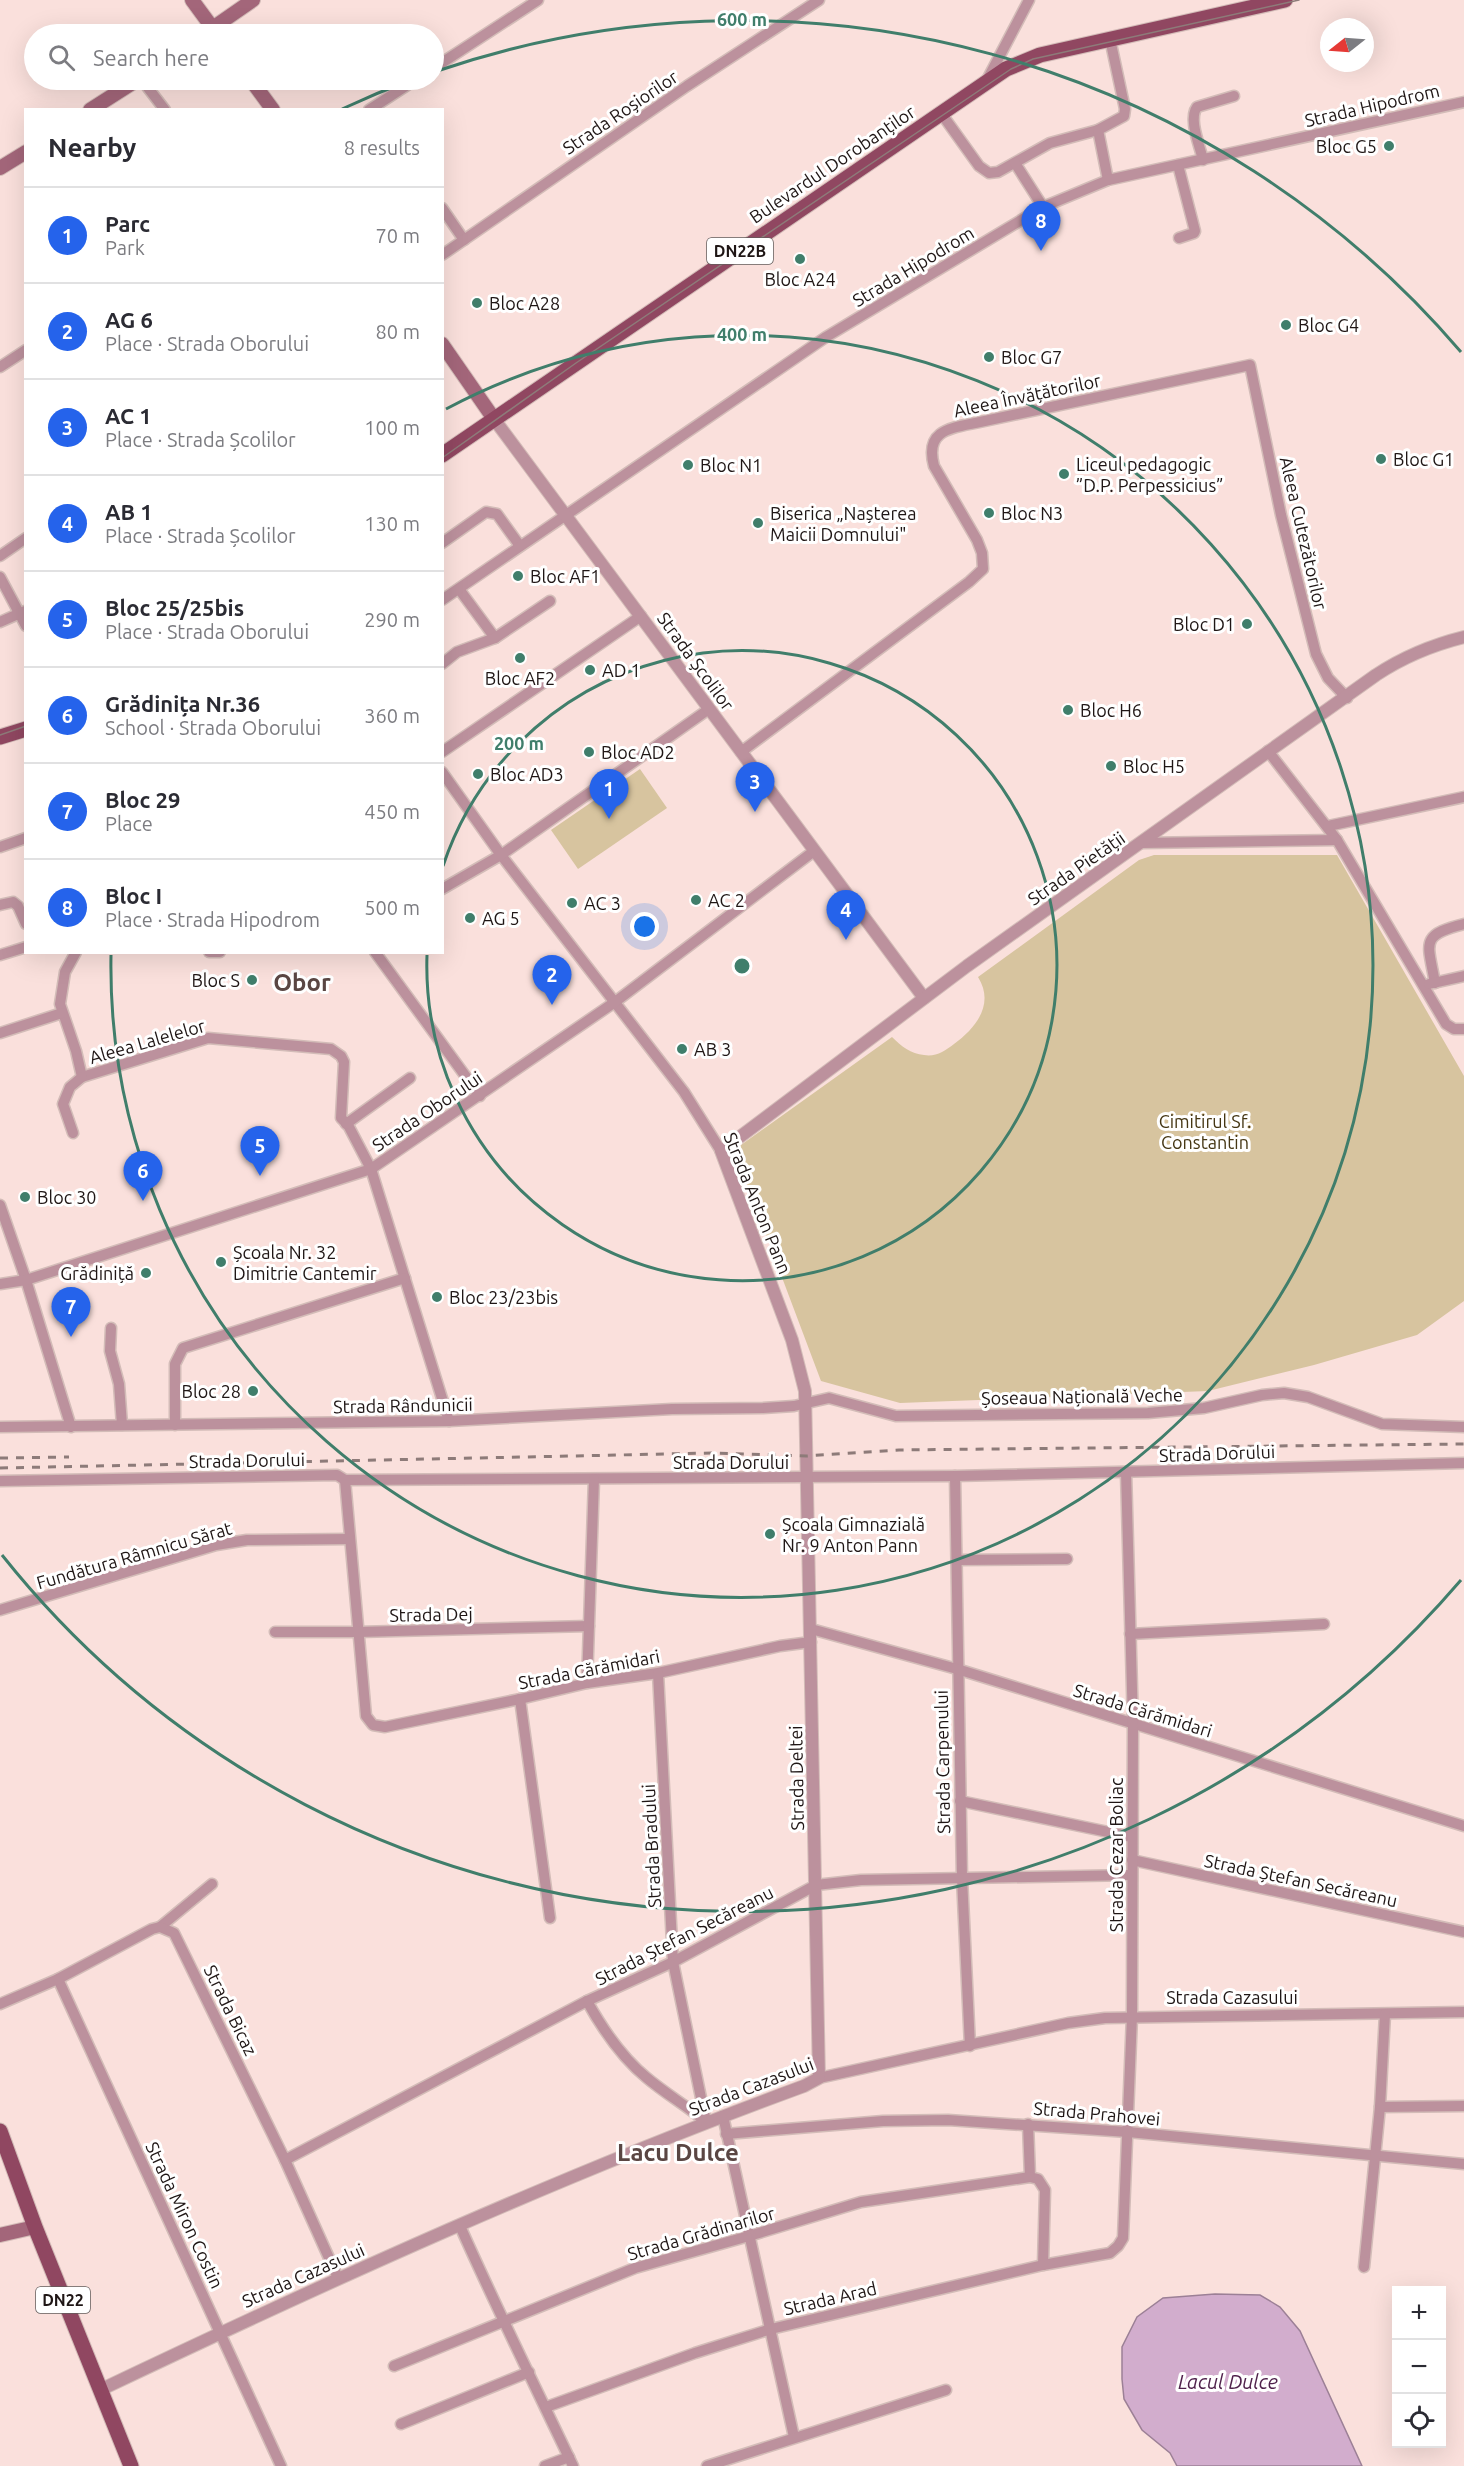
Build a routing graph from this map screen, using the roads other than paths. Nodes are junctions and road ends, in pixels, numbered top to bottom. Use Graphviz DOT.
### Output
graph roads {
  1 [pos="192,0"];
  2 [pos="253,0"];
  3 [pos="538,0"];
  4 [pos="819,0"];
  5 [pos="1029,0"];
  6 [pos="1285,0"];
  7 [pos="206,24"];
  8 [pos="222,24"];
  9 [pos="1110,39"];
  10 [pos="444,61"];
  11 [pos="986,82"];
  12 [pos="121,90"];
  13 [pos="150,90"];
  14 [pos="258,90"];
  15 [pos="400,90"];
  16 [pos="1234,96"];
  17 [pos="1464,102"];
  18 [pos="93,108"];
  19 [pos="163,108"];
  20 [pos="272,108"];
  21 [pos="373,108"];
  22 [pos="941,113"];
  23 [pos="1098,130"];
  24 [pos="24,153"];
  25 [pos="1203,160"];
  26 [pos="1016,163"];
  27 [pos="1178,165"];
  28 [pos="0,168"];
  29 [pos="1108,180"];
  30 [pos="1043,207"];
  31 [pos="444,211"];
  32 [pos="1179,238"];
  33 [pos="464,240"];
  34 [pos="444,254"];
  35 [pos="444,347"];
  36 [pos="24,351"];
  37 [pos="1250,365"];
  38 [pos="0,367"];
  39 [pos="494,419"];
  40 [pos="444,454"];
  41 [pos="565,514"];
  42 [pos="24,539"];
  43 [pos="444,542"];
  44 [pos="520,546"];
  45 [pos="0,556"];
  46 [pos="0,577"];
  47 [pos="459,589"];
  48 [pos="444,599"];
  49 [pos="550,601"];
  50 [pos="23,613"];
  51 [pos="641,616"];
  52 [pos="0,622"];
  53 [pos="1464,637"];
  54 [pos="495,638"];
  55 [pos="444,662"];
  56 [pos="1347,698"];
  57 [pos="709,710"];
  58 [pos="24,730"];
  59 [pos="0,737"];
  60 [pos="444,751"];
  61 [pos="1269,751"];
  62 [pos="741,752"];
  63 [pos="444,775"];
  64 [pos="1464,797"];
  65 [pos="1328,826"];
  66 [pos="24,839"];
  67 [pos="1337,840"];
  68 [pos="1142,843"];
  69 [pos="0,847"];
  70 [pos="814,851"];
  71 [pos="501,855"];
  72 [pos="444,888"];
  73 [pos="0,905"];
  74 [pos="24,920"];
  75 [pos="1464,924"];
  76 [pos="24,948"];
  77 [pos="75,954"];
  78 [pos="376,954"];
  79 [pos="0,955"];
  80 [pos="1464,976"];
  81 [pos="1430,984"];
  82 [pos="924,998"];
  83 [pos="615,1002"];
  84 [pos="62,1013"];
  85 [pos="1464,1029"];
  86 [pos="0,1033"];
  87 [pos="82,1077"];
  88 [pos="410,1078"];
  89 [pos="480,1096"];
  90 [pos="346,1124"];
  91 [pos="73,1133"];
  92 [pos="721,1151"];
  93 [pos="371,1169"];
  94 [pos="0,1205"];
  95 [pos="405,1278"];
  96 [pos="26,1280"];
  97 [pos="0,1284"];
  98 [pos="111,1328"];
  99 [pos="806,1404"];
  100 [pos="449,1421"];
  101 [pos="122,1425"];
  102 [pos="175,1425"];
  103 [pos="0,1427"];
  104 [pos="71,1427"];
  105 [pos="1464,1427"];
  106 [pos="1464,1463"];
  107 [pos="1126,1472"];
  108 [pos="955,1476"];
  109 [pos="807,1478"];
  110 [pos="594,1479"];
  111 [pos="345,1480"];
  112 [pos="0,1481"];
  113 [pos="350,1539"];
  114 [pos="1067,1559"];
  115 [pos="957,1560"];
  116 [pos="0,1610"];
  117 [pos="1324,1624"];
  118 [pos="589,1626"];
  119 [pos="811,1629"];
  120 [pos="275,1632"];
  121 [pos="358,1632"];
  122 [pos="1130,1634"];
  123 [pos="811,1642"];
  124 [pos="957,1670"];
  125 [pos="658,1673"];
  126 [pos="588,1683"];
  127 [pos="520,1699"];
  128 [pos="1133,1725"];
  129 [pos="960,1801"];
  130 [pos="1464,1826"];
  131 [pos="1132,1837"];
  132 [pos="1132,1860"];
  133 [pos="1132,1875"];
  134 [pos="962,1878"];
  135 [pos="212,1884"];
  136 [pos="816,1885"];
  137 [pos="550,1918"];
  138 [pos="160,1927"];
  139 [pos="1464,1932"];
  140 [pos="673,1962"];
  141 [pos="58,1979"];
  142 [pos="587,2001"];
  143 [pos="0,2004"];
  144 [pos="1464,2012"];
  145 [pos="1385,2014"];
  146 [pos="1132,2016"];
  147 [pos="970,2046"];
  148 [pos="819,2078"];
  149 [pos="1464,2106"];
  150 [pos="1380,2107"];
  151 [pos="723,2116"];
  152 [pos="706,2122"];
  153 [pos="1028,2124"];
  154 [pos="0,2131"];
  155 [pos="1128,2132"];
  156 [pos="726,2134"];
  157 [pos="1375,2155"];
  158 [pos="285,2160"];
  159 [pos="1464,2164"];
  160 [pos="1030,2177"];
  161 [pos="460,2226"];
  162 [pos="35,2227"];
  163 [pos="0,2235"];
  164 [pos="749,2236"];
  165 [pos="1123,2238"];
  166 [pos="1043,2265"];
  167 [pos="1364,2267"];
  168 [pos="338,2278"];
  169 [pos="503,2323"];
  170 [pos="771,2329"];
  171 [pos="220,2333"];
  172 [pos="394,2366"];
  173 [pos="529,2372"];
  174 [pos="100,2390"];
  175 [pos="946,2390"];
  176 [pos="546,2407"];
  177 [pos="401,2424"];
  178 [pos="794,2437"];
  179 [pos="571,2462"];
  180 [pos="132,2466"];
  181 [pos="281,2466"];
  182 [pos="545,2466"];
  183 [pos="707,2466"];
  1 -- 7 [label="main road"];
  2 -- 8 [label="main road"];
  3 -- 10 [label="street"];
  4 -- 33 [label="street, Strada Roșiorilor"];
  5 -- 11 [label="street"];
  6 -- 9 [label="main road, Bulevardul Dorobanților / DN22B"];
  9 -- 11 [label="main road, Bulevardul Dorobanților / DN22B"];
  9 -- 23 [label="street"];
  11 -- 22 [label="main road, Bulevardul Dorobanților / DN22B"];
  12 -- 18 [label="main road"];
  13 -- 19 [label="street"];
  14 -- 20 [label="main road"];
  15 -- 21 [label="street"];
  16 -- 25 [label="street"];
  17 -- 25 [label="street, Strada Hipodrom"];
  22 -- 26 [label="street"];
  22 -- 39 [label="main road, Bulevardul Dorobanților / DN22B"];
  23 -- 26 [label="street"];
  23 -- 29 [label="street"];
  24 -- 28 [label="main road"];
  25 -- 27 [label="street, Strada Hipodrom"];
  26 -- 30 [label="street"];
  27 -- 29 [label="street, Strada Hipodrom"];
  27 -- 32 [label="street"];
  29 -- 30 [label="street, Strada Hipodrom"];
  30 -- 41 [label="street, Strada Hipodrom"];
  31 -- 33 [label="street"];
  33 -- 34 [label="street, Strada Roșiorilor"];
  35 -- 39 [label="main road, Strada Școlilor"];
  36 -- 38 [label="street"];
  37 -- 56 [label="street, Aleea Cutezătorilor"];
  37 -- 62 [label="street, Aleea Învățătorilor"];
  39 -- 40 [label="main road, Bulevardul Dorobanților / DN22B"];
  39 -- 41 [label="street, Strada Școlilor"];
  41 -- 44 [label="street, Strada Hipodrom"];
  41 -- 51 [label="street, Strada Școlilor"];
  42 -- 45 [label="street"];
  43 -- 44 [label="street"];
  44 -- 47 [label="street, Strada Hipodrom"];
  46 -- 50 [label="street"];
  47 -- 48 [label="street, Strada Hipodrom"];
  47 -- 54 [label="street"];
  49 -- 54 [label="street"];
  50 -- 52 [label="street"];
  51 -- 57 [label="street, Strada Școlilor"];
  51 -- 60 [label="street"];
  53 -- 56 [label="street, Strada Pietății"];
  54 -- 55 [label="street"];
  56 -- 61 [label="street, Strada Pietății"];
  57 -- 62 [label="street, Strada Școlilor"];
  57 -- 71 [label="street"];
  58 -- 59 [label="main road"];
  61 -- 65 [label="street"];
  61 -- 68 [label="street, Strada Pietății"];
  62 -- 70 [label="street, Strada Școlilor"];
  63 -- 71 [label="street, Strada Anton Pann"];
  64 -- 65 [label="street"];
  65 -- 67 [label="street"];
  66 -- 69 [label="street"];
  67 -- 68 [label="street"];
  67 -- 81 [label="street"];
  68 -- 82 [label="street, Strada Pietății"];
  70 -- 82 [label="street, Strada Școlilor"];
  70 -- 83 [label="street, Strada Oborului"];
  71 -- 72 [label="street"];
  71 -- 83 [label="street, Strada Anton Pann"];
  73 -- 74 [label="street"];
  75 -- 81 [label="street"];
  76 -- 79 [label="street"];
  77 -- 84 [label="street"];
  78 -- 89 [label="street"];
  80 -- 81 [label="street"];
  81 -- 85 [label="street"];
  82 -- 92 [label="street, Strada Pietății"];
  83 -- 89 [label="street, Strada Oborului"];
  83 -- 92 [label="street, Strada Anton Pann"];
  84 -- 86 [label="street"];
  84 -- 87 [label="street, Aleea Lalelelor"];
  87 -- 90 [label="street, Aleea Lalelelor"];
  87 -- 91 [label="street"];
  88 -- 90 [label="street"];
  89 -- 93 [label="street, Strada Oborului"];
  90 -- 93 [label="street, Aleea Lalelelor"];
  92 -- 99 [label="street, Strada Anton Pann"];
  93 -- 95 [label="street, Aleea Lalelelor"];
  93 -- 96 [label="street, Strada Oborului"];
  94 -- 96 [label="street"];
  95 -- 100 [label="street, Aleea Lalelelor"];
  95 -- 102 [label="street"];
  96 -- 97 [label="street, Strada Oborului"];
  96 -- 104 [label="street"];
  98 -- 101 [label="street"];
  99 -- 100 [label="street, Strada Rândunicii"];
  99 -- 105 [label="street, Șoseaua Națională Veche"];
  99 -- 109 [label="street, Strada Anton Pann"];
  100 -- 102 [label="street, Strada Rândunicii"];
  101 -- 102 [label="street, Strada Rândunicii"];
  101 -- 104 [label="street, Strada Rândunicii"];
  103 -- 104 [label="street, Strada Rândunicii"];
  106 -- 107 [label="street, Strada Dorului"];
  107 -- 108 [label="street, Strada Dorului"];
  107 -- 122 [label="street, Strada Cezar Boliac"];
  108 -- 109 [label="street, Strada Dorului"];
  108 -- 115 [label="street, Strada Carpenului"];
  109 -- 110 [label="street, Strada Dorului"];
  109 -- 119 [label="street, Strada Deltei"];
  110 -- 111 [label="street, Strada Dorului"];
  110 -- 118 [label="street"];
  111 -- 112 [label="street, Strada Dorului"];
  111 -- 113 [label="street"];
  113 -- 116 [label="street, Fundătura Râmnicu Sărat"];
  113 -- 121 [label="street"];
  114 -- 115 [label="street"];
  115 -- 124 [label="street, Strada Carpenului"];
  117 -- 122 [label="street"];
  118 -- 121 [label="street, Strada Dej"];
  118 -- 126 [label="street"];
  119 -- 123 [label="street, Strada Deltei"];
  119 -- 124 [label="street, Strada Cărămidari"];
  120 -- 121 [label="street, Strada Dej"];
  121 -- 127 [label="street, Strada Cărămidari"];
  122 -- 128 [label="street, Strada Cezar Boliac"];
  123 -- 125 [label="street, Strada Cărămidari"];
  123 -- 136 [label="street, Strada Deltei"];
  124 -- 128 [label="street, Strada Cărămidari"];
  124 -- 129 [label="street, Strada Carpenului"];
  125 -- 126 [label="street, Strada Cărămidari"];
  125 -- 140 [label="street, Strada Bradului"];
  126 -- 127 [label="street, Strada Cărămidari"];
  127 -- 137 [label="street"];
  128 -- 130 [label="street, Strada Cărămidari"];
  128 -- 131 [label="street, Strada Cezar Boliac"];
  129 -- 131 [label="street"];
  129 -- 134 [label="street, Strada Carpenului"];
  131 -- 132 [label="street, Strada Cezar Boliac"];
  132 -- 133 [label="street, Strada Cezar Boliac"];
  132 -- 139 [label="street, Strada Ștefan Secăreanu"];
  133 -- 134 [label="street, Strada Ștefan Secăreanu"];
  133 -- 146 [label="street, Strada Cezar Boliac"];
  134 -- 136 [label="street, Strada Ștefan Secăreanu"];
  134 -- 147 [label="street, Strada Carpenului"];
  135 -- 138 [label="street"];
  136 -- 140 [label="street, Strada Ștefan Secăreanu"];
  136 -- 148 [label="street, Strada Deltei"];
  138 -- 141 [label="street"];
  138 -- 158 [label="street, Strada Bicaz"];
  140 -- 142 [label="street, Strada Ștefan Secăreanu"];
  140 -- 152 [label="street, Strada Bradului"];
  141 -- 143 [label="street"];
  141 -- 171 [label="street, Strada Miron Costin"];
  142 -- 152 [label="street"];
  142 -- 158 [label="street, Strada Ștefan Secăreanu"];
  144 -- 145 [label="street, Strada Cazasului"];
  145 -- 146 [label="street, Strada Cazasului"];
  145 -- 150 [label="street"];
  146 -- 147 [label="street, Strada Cazasului"];
  146 -- 155 [label="street, Strada Cezar Boliac"];
  147 -- 148 [label="street, Strada Cazasului"];
  148 -- 151 [label="street, Strada Cazasului"];
  149 -- 150 [label="street"];
  150 -- 157 [label="street"];
  151 -- 152 [label="street, Strada Cazasului"];
  151 -- 156 [label="street"];
  152 -- 161 [label="street, Strada Cazasului"];
  153 -- 155 [label="street, Strada Prahovei"];
  153 -- 156 [label="street, Strada Prahovei"];
  153 -- 160 [label="street"];
  154 -- 162 [label="main road, DN22"];
  155 -- 157 [label="street, Strada Prahovei"];
  155 -- 165 [label="street, Strada Cezar Boliac"];
  156 -- 164 [label="street"];
  157 -- 159 [label="street, Strada Prahovei"];
  157 -- 167 [label="street"];
  158 -- 168 [label="street, Strada Bicaz"];
  160 -- 164 [label="street, Strada Grădinarilor"];
  160 -- 166 [label="street"];
  161 -- 168 [label="street, Strada Cazasului"];
  161 -- 169 [label="street"];
  162 -- 163 [label="main road"];
  162 -- 174 [label="main road, DN22"];
  164 -- 169 [label="street, Strada Grădinarilor"];
  164 -- 170 [label="street"];
  165 -- 166 [label="street, Strada Arad"];
  166 -- 170 [label="street, Strada Arad"];
  168 -- 171 [label="street, Strada Cazasului"];
  169 -- 172 [label="street, Strada Grădinarilor"];
  169 -- 173 [label="street"];
  170 -- 176 [label="street, Strada Arad"];
  170 -- 178 [label="street"];
  171 -- 174 [label="street, Strada Cazasului"];
  171 -- 181 [label="street, Strada Miron Costin"];
  173 -- 176 [label="street"];
  173 -- 177 [label="street"];
  174 -- 180 [label="main road, DN22"];
  175 -- 178 [label="street"];
  176 -- 179 [label="street"];
  178 -- 183 [label="street"];
  179 -- 182 [label="street"];
}
